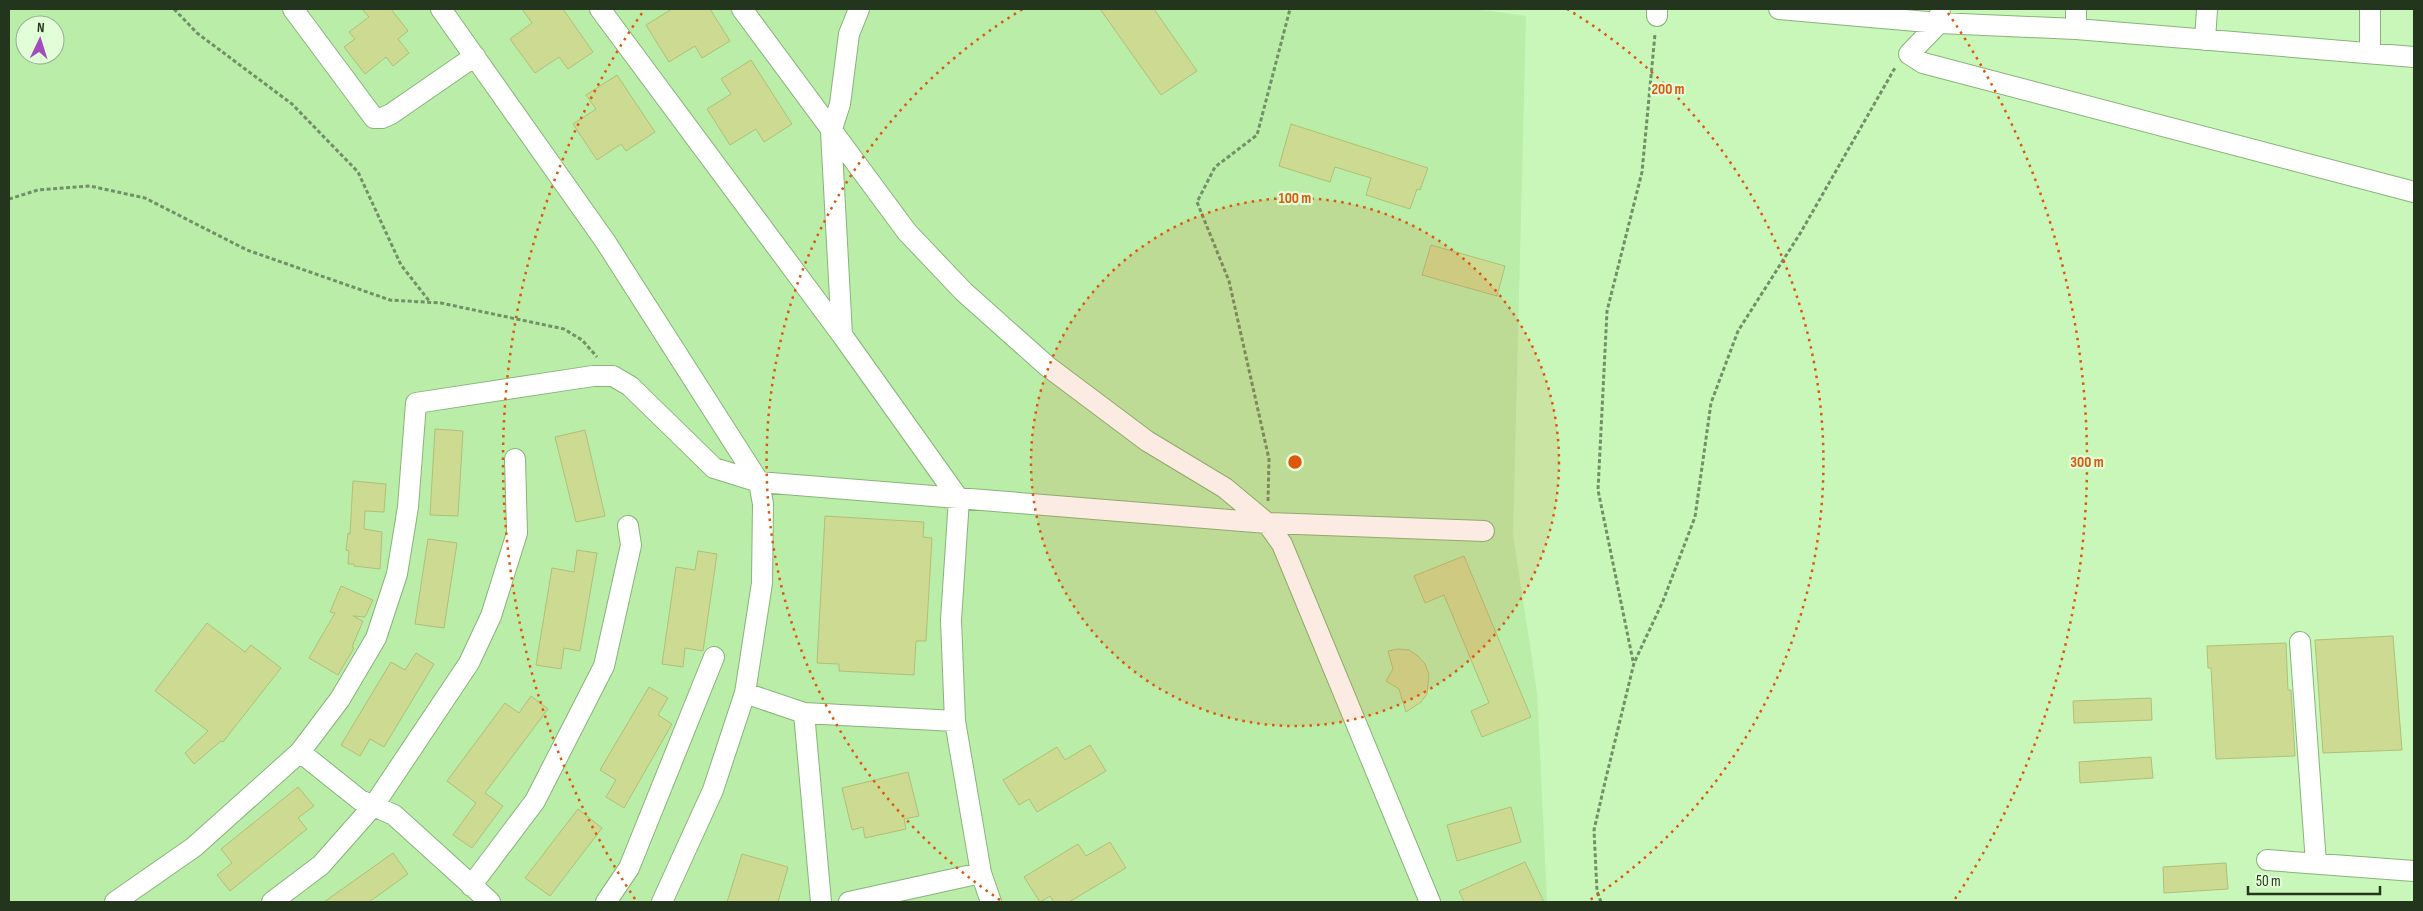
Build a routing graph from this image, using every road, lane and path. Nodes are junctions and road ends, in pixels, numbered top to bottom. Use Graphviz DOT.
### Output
graph roads {
  1 [pos="174,9"];
  2 [pos="294,9"];
  3 [pos="441,9"];
  4 [pos="600,9"];
  5 [pos="742,9"];
  6 [pos="860,9"];
  7 [pos="1290,9"];
  8 [pos="1779,9"];
  9 [pos="2076,9"];
  10 [pos="2207,9"];
  11 [pos="2370,9"];
  12 [pos="1657,12"];
  13 [pos="1940,16"];
  14 [pos="2076,29"];
  15 [pos="2205,40"];
  16 [pos="2370,53"];
  17 [pos="1909,54"];
  18 [pos="475,56"];
  19 [pos="2414,57"];
  20 [pos="831,132"];
  21 [pos="2414,192"];
  22 [pos="9,199"];
  23 [pos="431,303"];
  24 [pos="842,335"];
  25 [pos="613,376"];
  26 [pos="515,459"];
  27 [pos="759,482"];
  28 [pos="959,499"];
  29 [pos="1267,522"];
  30 [pos="628,526"];
  31 [pos="1484,531"];
  32 [pos="2300,642"];
  33 [pos="714,657"];
  34 [pos="1634,663"];
  35 [pos="745,693"];
  36 [pos="804,713"];
  37 [pos="955,721"];
  38 [pos="300,752"];
  39 [pos="374,805"];
  40 [pos="2267,860"];
  41 [pos="2316,864"];
  42 [pos="2414,871"];
  43 [pos="981,873"];
  44 [pos="471,886"];
  45 [pos="115,902"];
  46 [pos="272,902"];
  47 [pos="490,902"];
  48 [pos="606,902"];
  49 [pos="662,902"];
  50 [pos="821,902"];
  51 [pos="849,902"];
  52 [pos="991,902"];
  53 [pos="1430,902"];
  54 [pos="1600,902"];
  1 -- 23 [label="path"];
  2 -- 18 [label="street"];
  3 -- 18 [label="street"];
  4 -- 24 [label="street"];
  5 -- 20 [label="street"];
  6 -- 20 [label="street"];
  7 -- 29 [label="path"];
  8 -- 13 [label="street"];
  9 -- 14 [label="street"];
  10 -- 15 [label="street"];
  11 -- 16 [label="street"];
  12 -- 34 [label="path"];
  13 -- 14 [label="street"];
  13 -- 17 [label="street"];
  14 -- 15 [label="street"];
  15 -- 16 [label="street"];
  16 -- 19 [label="street"];
  17 -- 21 [label="street"];
  17 -- 34 [label="path"];
  18 -- 27 [label="street"];
  20 -- 24 [label="street"];
  20 -- 29 [label="street"];
  22 -- 23 [label="path"];
  23 -- 25 [label="path"];
  24 -- 28 [label="street"];
  25 -- 27 [label="street"];
  25 -- 38 [label="street"];
  26 -- 39 [label="street"];
  27 -- 28 [label="street"];
  27 -- 35 [label="street"];
  28 -- 29 [label="street"];
  28 -- 37 [label="street"];
  29 -- 31 [label="street"];
  29 -- 53 [label="street"];
  30 -- 44 [label="street"];
  32 -- 41 [label="street"];
  33 -- 48 [label="street"];
  34 -- 54 [label="path"];
  35 -- 36 [label="street"];
  35 -- 49 [label="street"];
  36 -- 37 [label="street"];
  36 -- 50 [label="street"];
  37 -- 43 [label="street"];
  38 -- 39 [label="street"];
  38 -- 45 [label="street"];
  39 -- 44 [label="street"];
  39 -- 46 [label="street"];
  40 -- 41 [label="street"];
  41 -- 42 [label="street"];
  43 -- 51 [label="street"];
  43 -- 52 [label="street"];
  44 -- 47 [label="street"];
}
